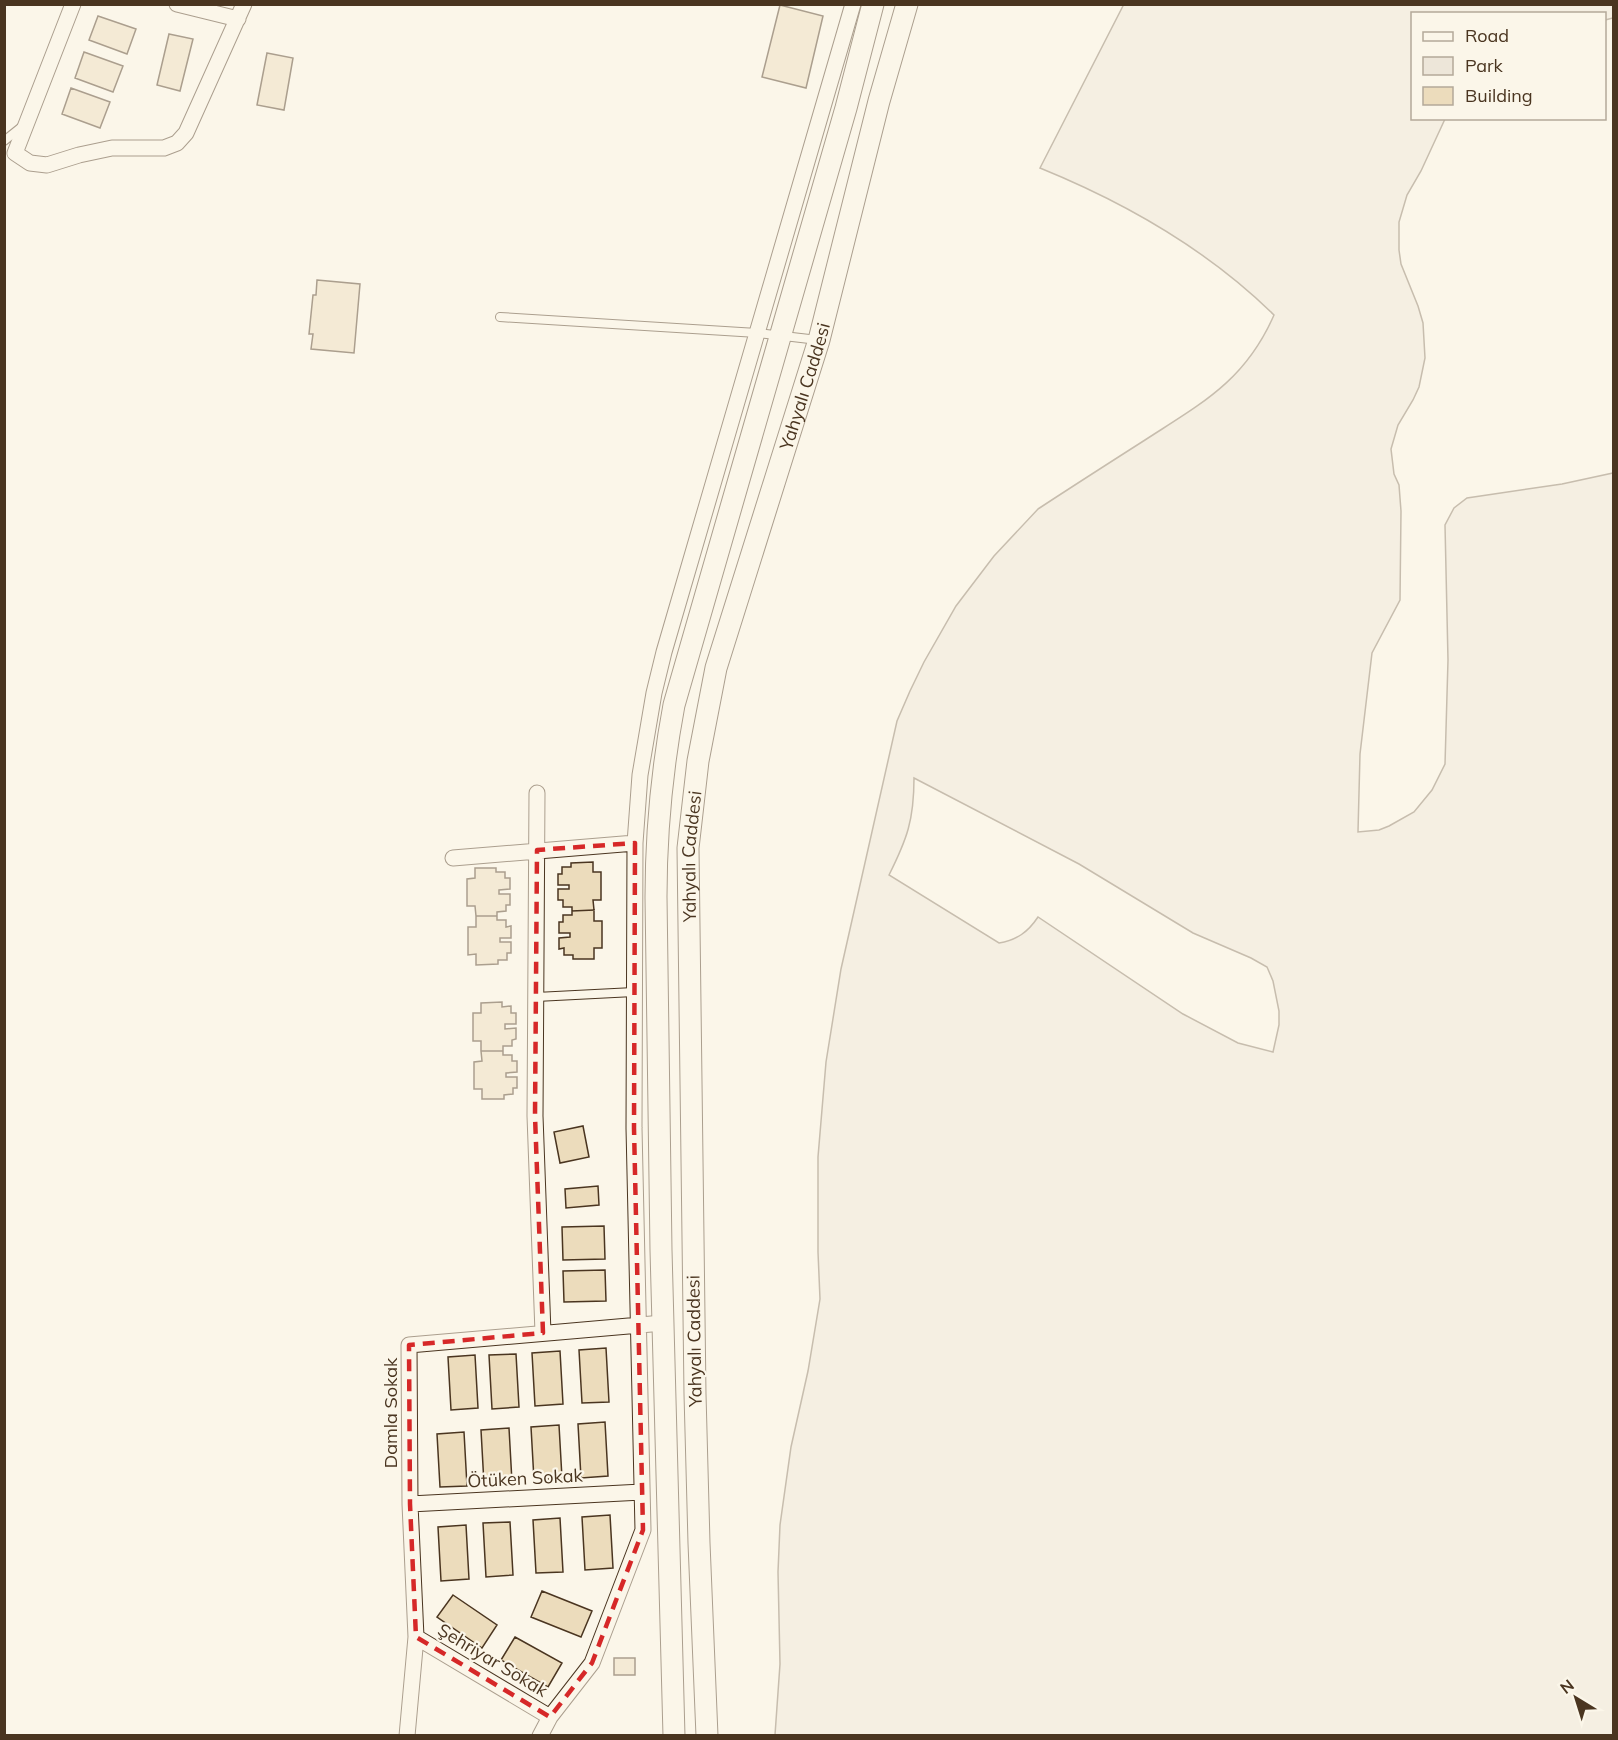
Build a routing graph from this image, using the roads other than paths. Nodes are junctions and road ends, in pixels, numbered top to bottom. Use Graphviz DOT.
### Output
graph roads {
  1 [pos="73,4"];
  2 [pos="177,4"];
  3 [pos="853,4"];
  4 [pos="873,4"];
  5 [pos="907,4"];
  6 [pos="241,12"];
  7 [pos="10,147"];
  8 [pos="500,317"];
  9 [pos="757,333"];
  10 [pos="780,336"];
  11 [pos="819,340"];
  12 [pos="537,793"];
  13 [pos="635,843"];
  14 [pos="537,850"];
  15 [pos="453,858"];
  16 [pos="634,992"];
  17 [pos="536,997"];
  18 [pos="663,1323"];
  19 [pos="638,1325"];
  20 [pos="543,1333"];
  21 [pos="642,1492"];
  22 [pos="410,1504"];
  23 [pos="416,1637"];
  24 [pos="550,1717"];
  25 [pos="407,1736"];
  26 [pos="540,1736"];
  27 [pos="674,1736"];
  28 [pos="708,1736"];
  1 -- 7 [label="street"];
  2 -- 6 [label="street"];
  3 -- 9 [label="street"];
  4 -- 10 [label="main road, Yahyalı Caddesi"];
  5 -- 11 [label="main road, Yahyalı Caddesi"];
  6 -- 7 [label="street"];
  8 -- 9 [label="lane"];
  9 -- 10 [label="lane"];
  9 -- 13 [label="street"];
  10 -- 11 [label="lane"];
  10 -- 18 [label="main road, Yahyalı Caddesi"];
  11 -- 28 [label="main road, Yahyalı Caddesi"];
  12 -- 14 [label="street"];
  13 -- 14 [label="street"];
  13 -- 16 [label="street"];
  14 -- 15 [label="street"];
  14 -- 17 [label="street"];
  16 -- 17 [label="lane"];
  16 -- 19 [label="street"];
  17 -- 20 [label="street"];
  18 -- 19 [label="street, Damla Sokak"];
  18 -- 27 [label="main road, Yahyalı Caddesi"];
  19 -- 20 [label="street, Damla Sokak"];
  19 -- 21 [label="street"];
  20 -- 22 [label="street, Damla Sokak"];
  21 -- 22 [label="street, Ötüken Sokak"];
  21 -- 24 [label="street"];
  22 -- 23 [label="street, Damla Sokak"];
  23 -- 24 [label="street, Şehriyar Sokak"];
  23 -- 25 [label="street, Damla Sokak"];
  24 -- 26 [label="street"];
}
